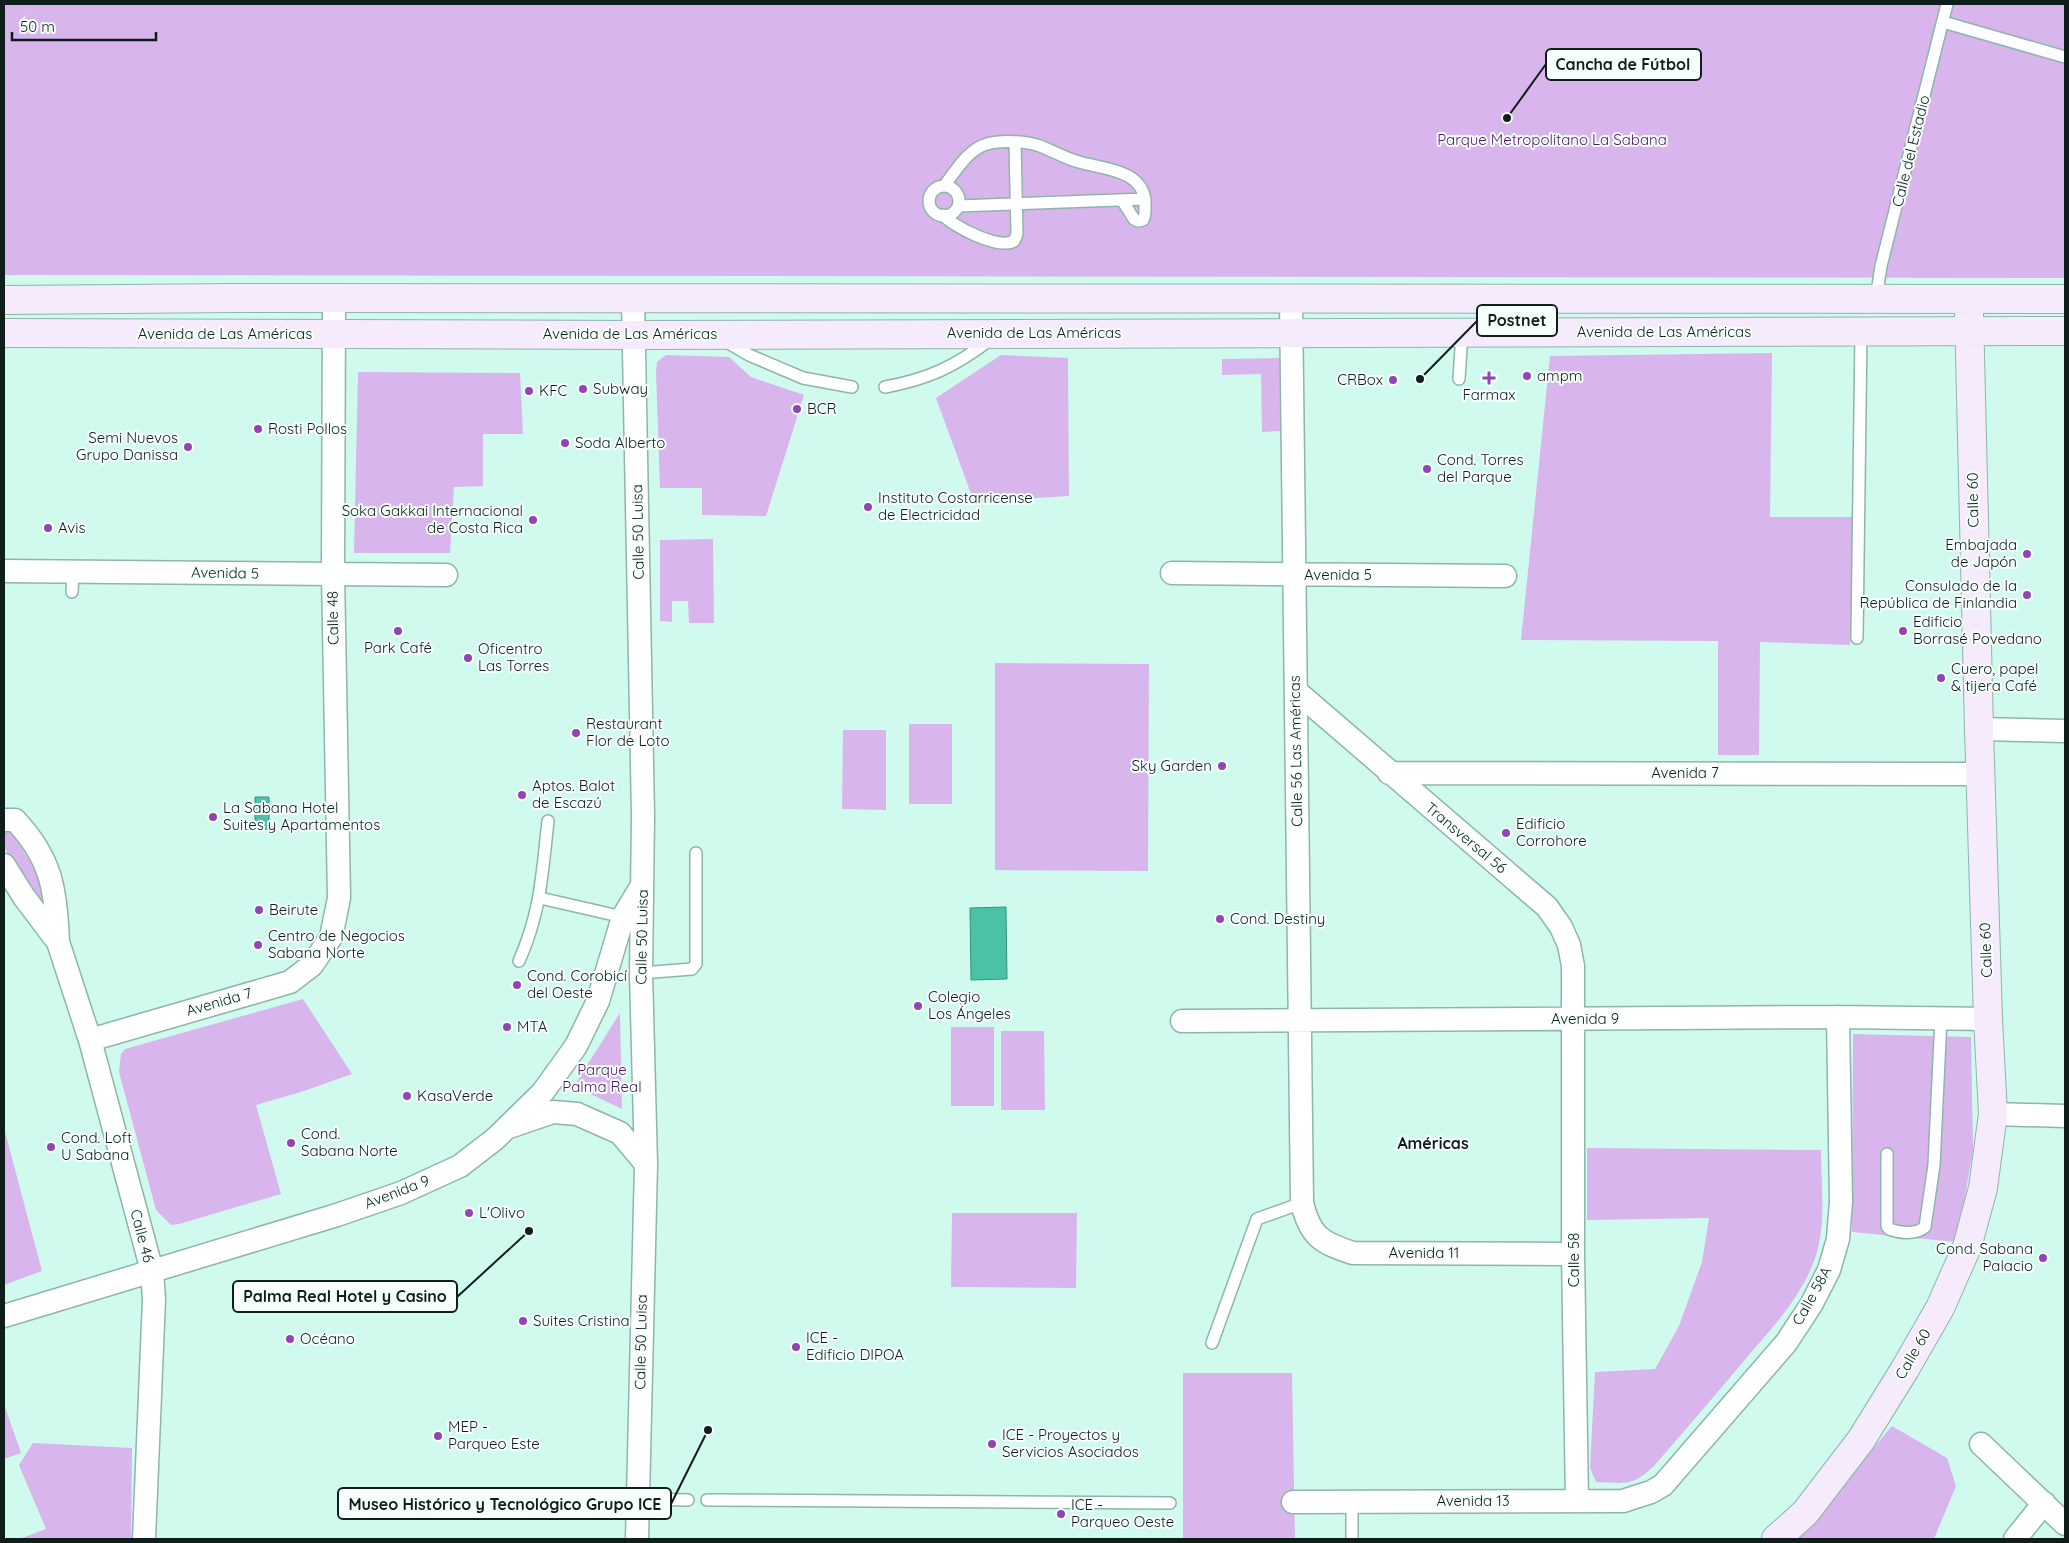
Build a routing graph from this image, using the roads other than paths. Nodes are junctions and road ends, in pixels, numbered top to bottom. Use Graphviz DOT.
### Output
graph roads {
  1 [pos="1947,4"];
  2 [pos="1942,22"];
  3 [pos="2065,57"];
  4 [pos="1015,143"];
  5 [pos="944,186"];
  6 [pos="1145,199"];
  7 [pos="1122,200"];
  8 [pos="1017,203"];
  9 [pos="958,206"];
  10 [pos="943,215"];
  11 [pos="334,298"];
  12 [pos="633,299"];
  13 [pos="1291,299"];
  14 [pos="1876,299"];
  15 [pos="1969,299"];
  16 [pos="2065,299"];
  17 [pos="4,300"];
  18 [pos="2065,331"];
  19 [pos="1861,332"];
  20 [pos="1970,332"];
  21 [pos="4,333"];
  22 [pos="1290,333"];
  23 [pos="1462,333"];
  24 [pos="334,334"];
  25 [pos="715,334"];
  26 [pos="998,334"];
  27 [pos="634,335"];
  28 [pos="1459,379"];
  29 [pos="885,386"];
  30 [pos="852,387"];
  31 [pos="4,571"];
  32 [pos="332,574"];
  33 [pos="1172,574"];
  34 [pos="1294,575"];
  35 [pos="446,576"];
  36 [pos="1505,576"];
  37 [pos="1857,638"];
  38 [pos="1296,691"];
  39 [pos="1979,729"];
  40 [pos="2065,731"];
  41 [pos="1389,773"];
  42 [pos="1981,774"];
  43 [pos="4,820"];
  44 [pos="548,821"];
  45 [pos="696,853"];
  46 [pos="4,865"];
  47 [pos="643,884"];
  48 [pos="540,898"];
  49 [pos="623,918"];
  50 [pos="331,937"];
  51 [pos="58,942"];
  52 [pos="520,961"];
  53 [pos="641,973"];
  54 [pos="1838,1017"];
  55 [pos="1941,1018"];
  56 [pos="1574,1019"];
  57 [pos="1988,1019"];
  58 [pos="1300,1020"];
  59 [pos="1182,1021"];
  60 [pos="90,1040"];
  61 [pos="1993,1114"];
  62 [pos="2065,1116"];
  63 [pos="507,1128"];
  64 [pos="1887,1154"];
  65 [pos="646,1164"];
  66 [pos="1302,1203"];
  67 [pos="1573,1254"];
  68 [pos="152,1271"];
  69 [pos="4,1316"];
  70 [pos="1212,1343"];
  71 [pos="1981,1444"];
  72 [pos="1651,1492"];
  73 [pos="605,1498"];
  74 [pos="638,1498"];
  75 [pos="688,1500"];
  76 [pos="707,1500"];
  77 [pos="1352,1501"];
  78 [pos="1578,1501"];
  79 [pos="1294,1502"];
  80 [pos="1170,1503"];
  81 [pos="2044,1503"];
  82 [pos="2065,1524"];
  83 [pos="144,1539"];
  84 [pos="637,1539"];
  85 [pos="1352,1539"];
  86 [pos="1776,1539"];
  87 [pos="2015,1539"];
  1 -- 2 [label="lane, Calle del Estadio"];
  2 -- 3 [label="lane"];
  2 -- 14 [label="lane, Calle del Estadio"];
  4 -- 5 [label="lane"];
  4 -- 6 [label="lane"];
  4 -- 8 [label="lane"];
  5 -- 9 [label="lane"];
  5 -- 10 [label="lane"];
  6 -- 7 [label="lane"];
  6 -- 7 [label="lane"];
  7 -- 8 [label="lane"];
  8 -- 9 [label="lane"];
  8 -- 10 [label="lane"];
  9 -- 10 [label="lane"];
  11 -- 12 [label="main road"];
  11 -- 17 [label="main road"];
  11 -- 24 [label="street, Calle 48"];
  12 -- 13 [label="main road"];
  12 -- 27 [label="street, Calle 50 Luisa"];
  13 -- 14 [label="main road"];
  13 -- 22 [label="street, Calle 56 Las Américas"];
  14 -- 15 [label="main road"];
  15 -- 16 [label="main road"];
  15 -- 20 [label="main road, Calle 60"];
  18 -- 20 [label="main road, Avenida de Las Américas"];
  19 -- 20 [label="main road, Avenida de Las Américas"];
  19 -- 23 [label="main road, Avenida de Las Américas"];
  19 -- 37 [label="lane"];
  20 -- 39 [label="main road, Calle 60"];
  21 -- 24 [label="main road, Avenida de Las Américas"];
  22 -- 23 [label="main road, Avenida de Las Américas"];
  22 -- 26 [label="main road, Avenida de Las Américas"];
  22 -- 34 [label="street, Calle 56 Las Américas"];
  23 -- 28 [label="lane"];
  24 -- 27 [label="main road, Avenida de Las Américas"];
  24 -- 32 [label="street, Calle 48"];
  25 -- 26 [label="main road, Avenida de Las Américas"];
  25 -- 27 [label="main road, Avenida de Las Américas"];
  25 -- 30 [label="lane"];
  26 -- 29 [label="lane"];
  27 -- 47 [label="street, Calle 50 Luisa"];
  31 -- 32 [label="street, Avenida 5"];
  32 -- 35 [label="street, Avenida 5"];
  32 -- 50 [label="street, Calle 48"];
  33 -- 34 [label="street, Avenida 5"];
  34 -- 36 [label="street, Avenida 5"];
  34 -- 38 [label="street, Calle 56 Las Américas"];
  38 -- 41 [label="street, Transversal 56"];
  38 -- 58 [label="street, Calle 56 Las Américas"];
  39 -- 40 [label="street"];
  39 -- 42 [label="main road, Calle 60"];
  41 -- 42 [label="street, Avenida 7"];
  41 -- 56 [label="street, Transversal 56"];
  42 -- 57 [label="main road, Calle 60"];
  43 -- 51 [label="street, Calle 46"];
  44 -- 48 [label="lane"];
  45 -- 53 [label="lane"];
  46 -- 51 [label="street, Calle 46"];
  47 -- 49 [label="street, Avenida 9"];
  47 -- 53 [label="street, Calle 50 Luisa"];
  48 -- 49 [label="lane"];
  48 -- 52 [label="lane"];
  49 -- 63 [label="street, Avenida 9"];
  50 -- 60 [label="street, Avenida 7"];
  51 -- 60 [label="street, Calle 46"];
  53 -- 65 [label="street, Calle 50 Luisa"];
  54 -- 55 [label="street, Avenida 9"];
  54 -- 56 [label="street, Avenida 9"];
  54 -- 72 [label="street, Calle 58A"];
  55 -- 57 [label="street, Avenida 9"];
  55 -- 64 [label="lane"];
  56 -- 58 [label="street, Avenida 9"];
  56 -- 67 [label="street, Calle 58"];
  57 -- 61 [label="main road, Calle 60"];
  58 -- 59 [label="street, Avenida 9"];
  58 -- 66 [label="street, Calle 56 Las Américas"];
  60 -- 68 [label="street, Calle 46"];
  61 -- 62 [label="street"];
  61 -- 86 [label="main road, Calle 60"];
  63 -- 65 [label="street"];
  63 -- 68 [label="street, Avenida 9"];
  65 -- 74 [label="street, Calle 50 Luisa"];
  66 -- 67 [label="street, Avenida 11"];
  66 -- 70 [label="lane"];
  67 -- 78 [label="street, Calle 58"];
  68 -- 69 [label="street, Avenida 9"];
  68 -- 83 [label="street, Calle 46"];
  71 -- 81 [label="street"];
  72 -- 78 [label="street, Avenida 13"];
  73 -- 74 [label="lane"];
  74 -- 75 [label="lane"];
  74 -- 84 [label="street, Calle 50 Luisa"];
  76 -- 80 [label="lane"];
  77 -- 78 [label="street, Avenida 13"];
  77 -- 79 [label="street, Avenida 13"];
  77 -- 85 [label="lane"];
  81 -- 82 [label="street"];
  81 -- 87 [label="street"];
}
